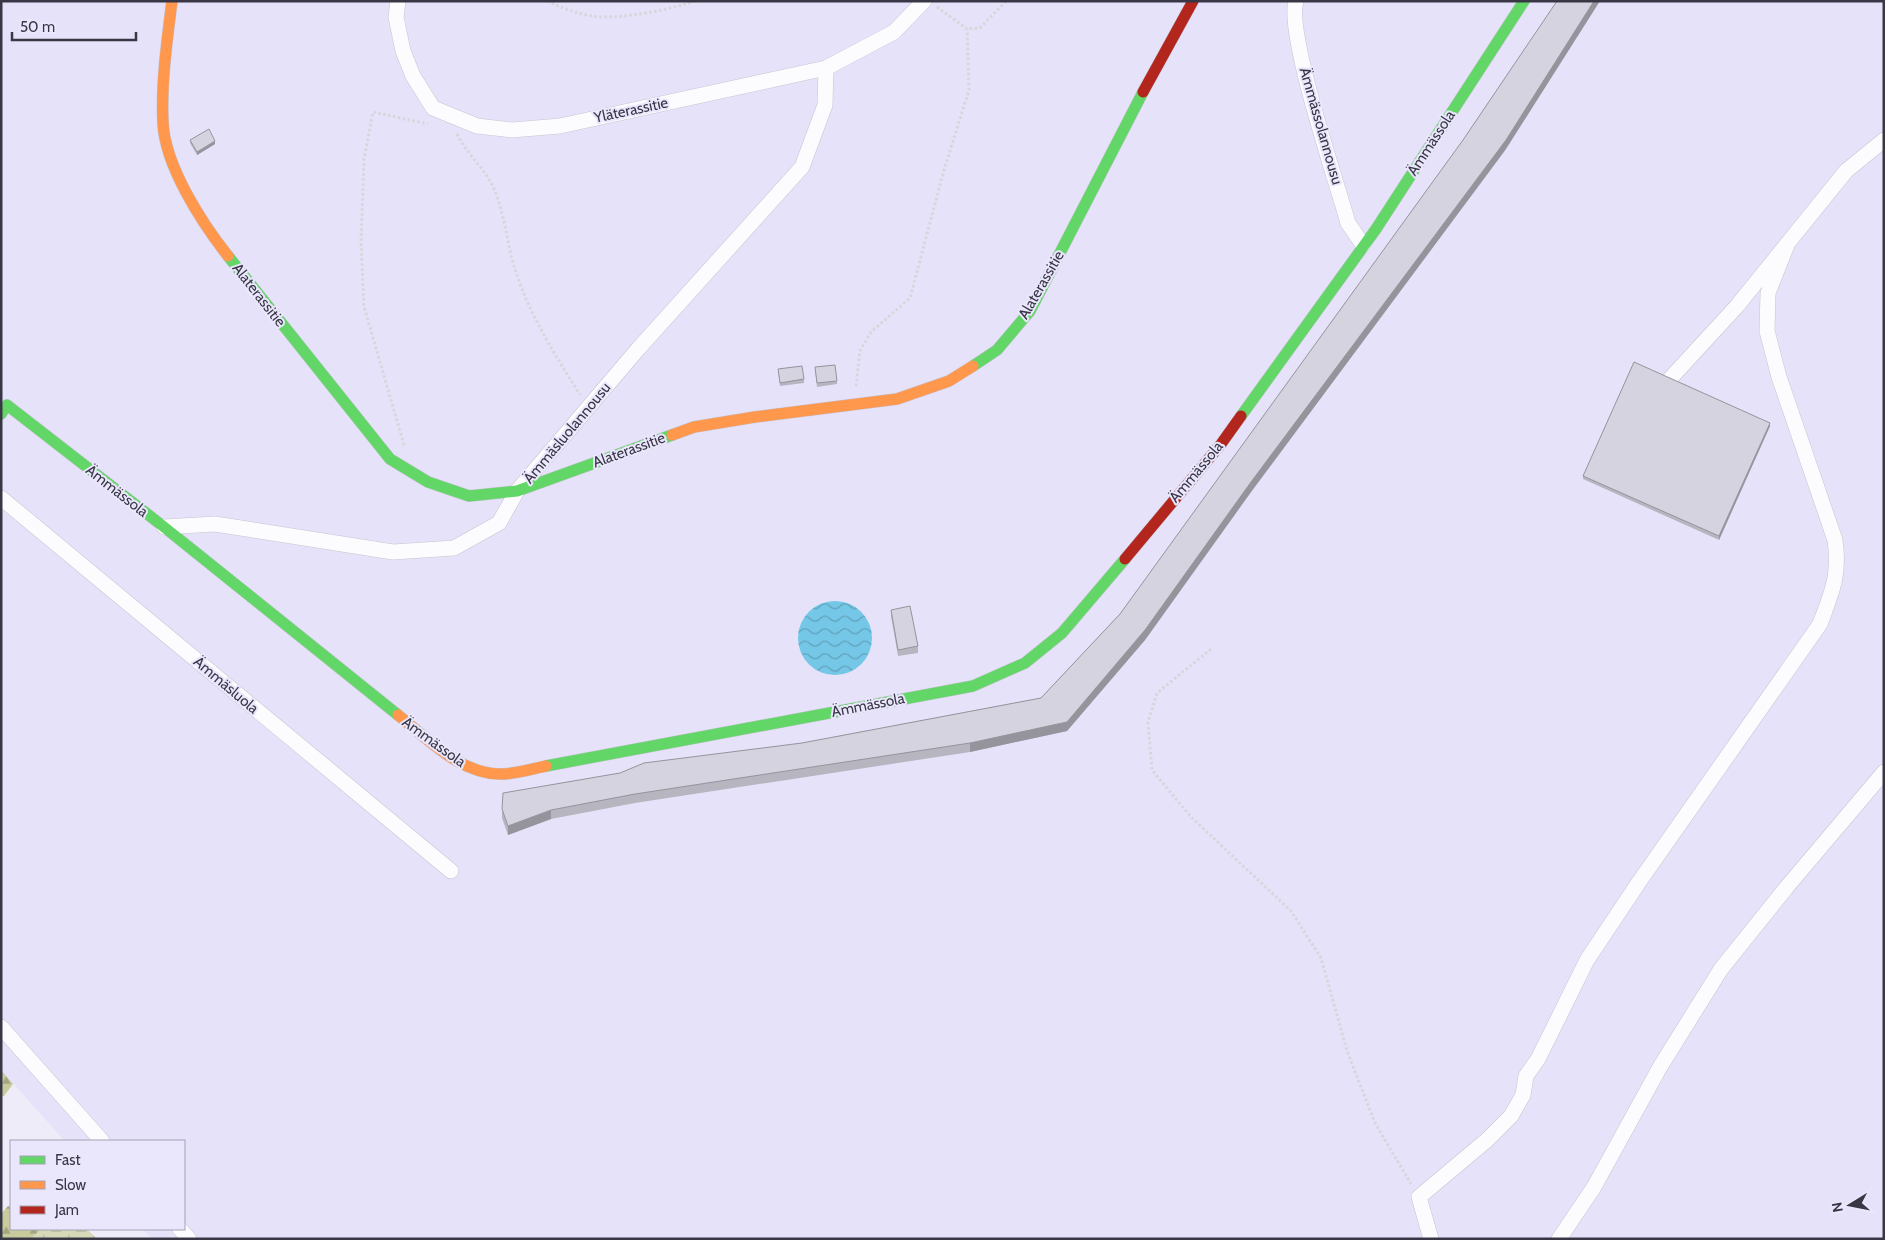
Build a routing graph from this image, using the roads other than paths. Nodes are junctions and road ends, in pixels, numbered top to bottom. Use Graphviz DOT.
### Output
graph roads {
  1 [pos="172,1"];
  2 [pos="398,1"];
  3 [pos="924,1"];
  4 [pos="1192,1"];
  5 [pos="1296,1"];
  6 [pos="1524,1"];
  7 [pos="826,68"];
  8 [pos="1884,140"];
  9 [pos="1363,245"];
  10 [pos="1787,245"];
  11 [pos="1668,380"];
  12 [pos="4,409"];
  13 [pos="517,491"];
  14 [pos="1,498"];
  15 [pos="164,527"];
  16 [pos="1884,772"];
  17 [pos="450,871"];
  18 [pos="1,1027"];
  19 [pos="101,1140"];
  20 [pos="1431,1239"];
  21 [pos="1559,1239"];
  1 -- 13 [label="street, Alaterassitie"];
  2 -- 7 [label="street, Yläterassitie"];
  3 -- 7 [label="street, Yläterassitie"];
  4 -- 13 [label="street, Alaterassitie"];
  5 -- 9 [label="street, Ämmässolannousu"];
  6 -- 9 [label="street, Ämmässola"];
  7 -- 13 [label="street, Ämmäsluolannousu"];
  8 -- 10 [label="street"];
  9 -- 15 [label="street, Ämmässola"];
  10 -- 11 [label="street"];
  10 -- 20 [label="street"];
  12 -- 15 [label="street, Ämmässola"];
  13 -- 15 [label="street, Ämmäsluolannousu"];
  14 -- 17 [label="street, Ämmäsluola"];
  16 -- 21 [label="street"];
  18 -- 19 [label="street"];
}
